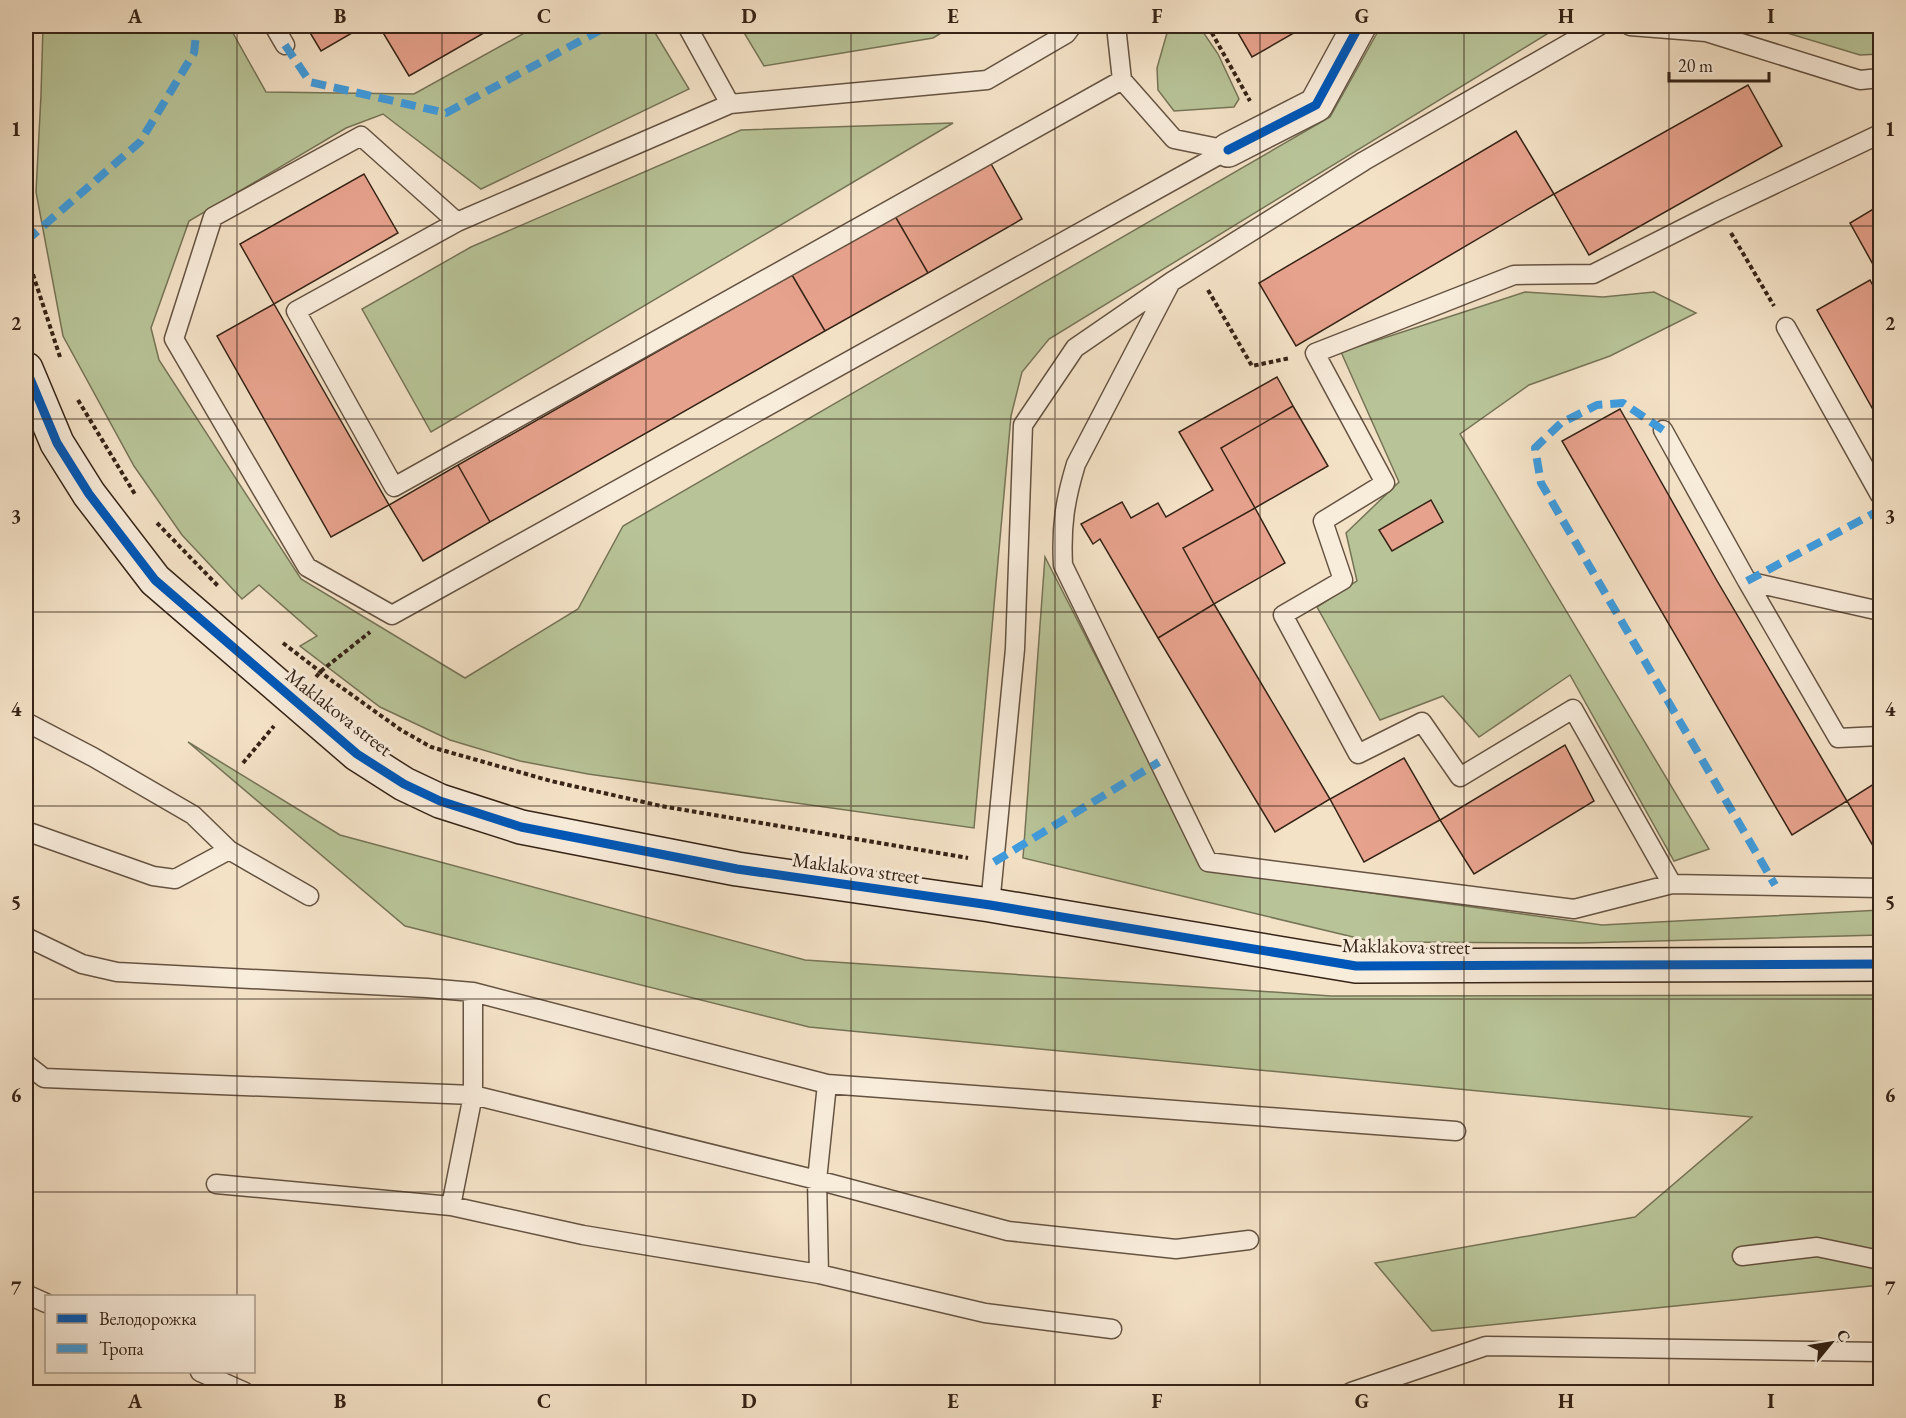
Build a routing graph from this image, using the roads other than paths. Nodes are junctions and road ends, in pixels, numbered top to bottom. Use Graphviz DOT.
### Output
graph roads {
  1 [pos="274,26"];
  2 [pos="687,26"];
  3 [pos="1072,26"];
  4 [pos="1116,26"];
  5 [pos="1359,26"];
  6 [pos="1599,26"];
  7 [pos="1630,26"];
  8 [pos="285,45"];
  9 [pos="1881,78"];
  10 [pos="1122,80"];
  11 [pos="730,104"];
  12 [pos="1881,134"];
  13 [pos="1228,150"];
  14 [pos="457,222"];
  15 [pos="1172,282"];
  16 [pos="1786,327"];
  17 [pos="26,369"];
  18 [pos="1663,430"];
  19 [pos="1881,495"];
  20 [pos="1747,581"];
  21 [pos="1881,611"];
  22 [pos="26,722"];
  23 [pos="1881,736"];
  24 [pos="26,831"];
  25 [pos="229,850"];
  26 [pos="1672,884"];
  27 [pos="1881,888"];
  28 [pos="309,896"];
  29 [pos="990,905"];
  30 [pos="26,938"];
  31 [pos="1881,964"];
  32 [pos="473,992"];
  33 [pos="26,1064"];
  34 [pos="827,1084"];
  35 [pos="473,1095"];
  36 [pos="1456,1131"];
  37 [pos="817,1180"];
  38 [pos="216,1184"];
  39 [pos="451,1206"];
  40 [pos="1249,1240"];
  41 [pos="1743,1256"];
  42 [pos="1881,1260"];
  43 [pos="819,1274"];
  44 [pos="26,1294"];
  45 [pos="45,1303"];
  46 [pos="1112,1329"];
  47 [pos="1881,1352"];
  48 [pos="204,1373"];
  49 [pos="245,1392"];
  50 [pos="1351,1392"];
  1 -- 8 [label="lane"];
  2 -- 11 [label="lane"];
  3 -- 11 [label="lane"];
  4 -- 10 [label="lane"];
  5 -- 13 [label="street"];
  6 -- 15 [label="lane"];
  7 -- 9 [label="lane"];
  10 -- 13 [label="lane"];
  10 -- 14 [label="lane"];
  11 -- 14 [label="lane"];
  12 -- 26 [label="lane"];
  13 -- 14 [label="lane"];
  15 -- 26 [label="lane"];
  15 -- 29 [label="lane"];
  16 -- 19 [label="lane"];
  17 -- 29 [label="street, Maklakova street"];
  18 -- 20 [label="lane"];
  20 -- 21 [label="lane"];
  20 -- 23 [label="lane"];
  22 -- 25 [label="lane"];
  24 -- 25 [label="lane"];
  25 -- 28 [label="lane"];
  26 -- 27 [label="lane"];
  29 -- 31 [label="street, Maklakova street"];
  30 -- 32 [label="lane"];
  32 -- 34 [label="lane"];
  32 -- 35 [label="lane"];
  33 -- 35 [label="lane"];
  34 -- 36 [label="lane"];
  34 -- 37 [label="lane"];
  35 -- 37 [label="lane"];
  35 -- 39 [label="lane"];
  37 -- 40 [label="lane"];
  37 -- 43 [label="lane"];
  38 -- 39 [label="lane"];
  39 -- 43 [label="lane"];
  41 -- 42 [label="lane"];
  43 -- 46 [label="lane"];
  44 -- 45 [label="lane"];
  47 -- 50 [label="lane"];
  48 -- 49 [label="lane"];
}
